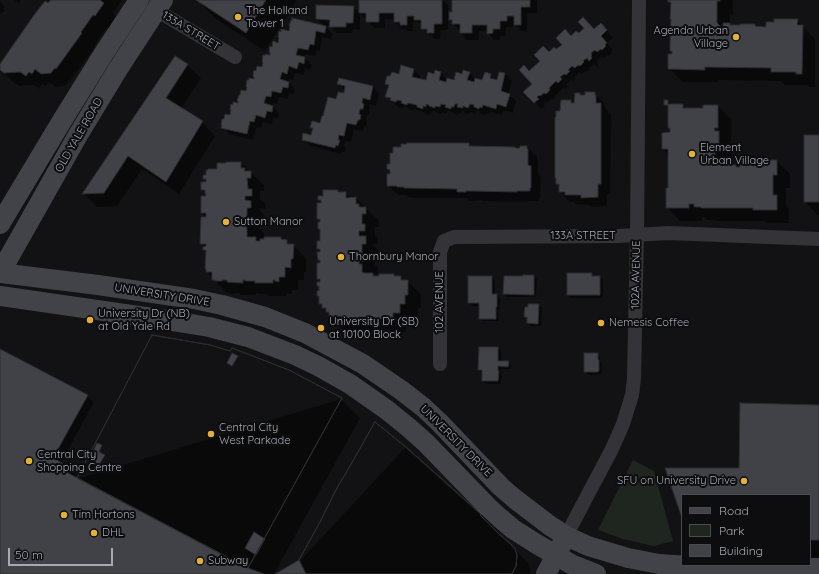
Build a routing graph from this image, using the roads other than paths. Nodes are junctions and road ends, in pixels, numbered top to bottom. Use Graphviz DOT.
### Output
graph roads {
  1 [pos="140,0"];
  2 [pos="639,0"];
  3 [pos="159,3"];
  4 [pos="235,57"];
  5 [pos="0,224"];
  6 [pos="637,235"];
  7 [pos="819,239"];
  8 [pos="444,241"];
  9 [pos="0,273"];
  10 [pos="0,296"];
  11 [pos="222,305"];
  12 [pos="142,316"];
  13 [pos="440,364"];
  14 [pos="566,536"];
  15 [pos="556,556"];
  16 [pos="681,565"];
  17 [pos="690,566"];
  18 [pos="819,568"];
  19 [pos="546,574"];
  20 [pos="596,574"];
  1 -- 5 [label="main road, OLD YALE ROAD"];
  2 -- 6 [label="street, 102A AVENUE"];
  3 -- 4 [label="street, 133A STREET"];
  3 -- 9 [label="main road, OLD YALE ROAD"];
  6 -- 7 [label="street, 133A STREET"];
  6 -- 8 [label="street, 133A STREET"];
  6 -- 14 [label="street, 102A AVENUE"];
  8 -- 13 [label="street, 102 AVENUE"];
  9 -- 11 [label="main road, UNIVERSITY DRIVE"];
  10 -- 12 [label="main road, UNIVERSITY DRIVE"];
  11 -- 12 [label="main road"];
  11 -- 14 [label="main road, UNIVERSITY DRIVE"];
  12 -- 15 [label="main road, UNIVERSITY DRIVE"];
  14 -- 15 [label="main road"];
  14 -- 16 [label="main road, UNIVERSITY DRIVE"];
  15 -- 19 [label="main road"];
  15 -- 20 [label="main road, UNIVERSITY DRIVE"];
  17 -- 18 [label="main road, UNIVERSITY DRIVE"];
}
